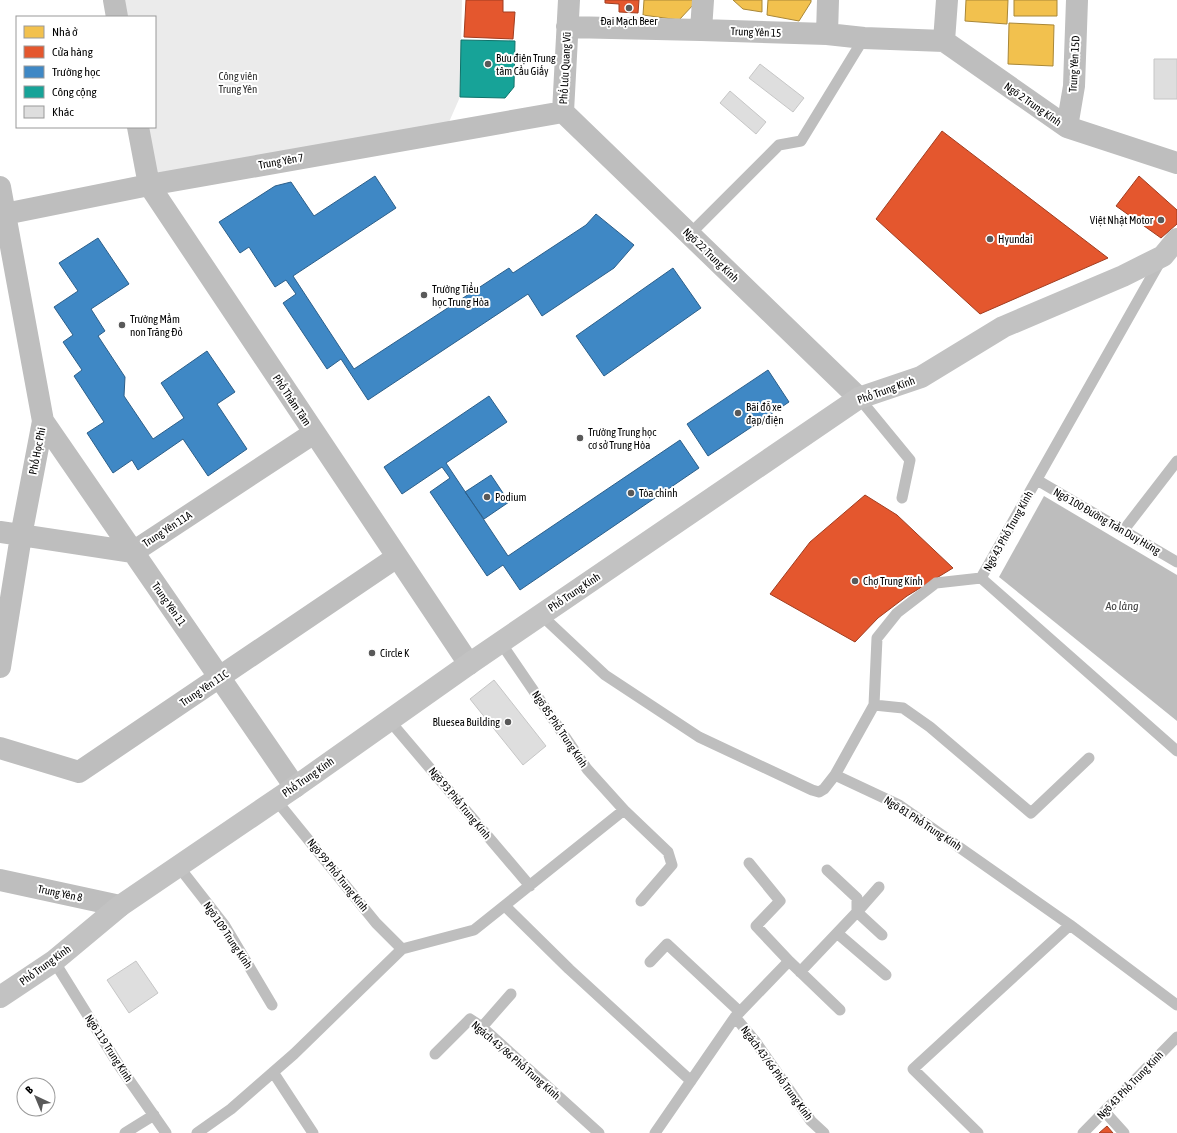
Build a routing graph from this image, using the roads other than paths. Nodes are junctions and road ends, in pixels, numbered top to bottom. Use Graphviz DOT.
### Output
graph roads {
  1 [pos="114,0"];
  2 [pos="568,0"];
  3 [pos="703,0"];
  4 [pos="828,0"];
  5 [pos="946,0"];
  6 [pos="1077,0"];
  7 [pos="117,16"];
  8 [pos="567,27"];
  9 [pos="701,30"];
  10 [pos="827,34"];
  11 [pos="864,38"];
  12 [pos="944,42"];
  13 [pos="563,112"];
  14 [pos="1067,127"];
  15 [pos="138,128"];
  16 [pos="1177,163"];
  17 [pos="149,184"];
  18 [pos="0,187"];
  19 [pos="2,215"];
  20 [pos="690,234"];
  21 [pos="1177,239"];
  22 [pos="1163,256"];
  23 [pos="859,398"];
  24 [pos="43,421"];
  25 [pos="314,433"];
  26 [pos="1177,461"];
  27 [pos="1037,480"];
  28 [pos="902,498"];
  29 [pos="1123,531"];
  30 [pos="0,532"];
  31 [pos="21,536"];
  32 [pos="133,552"];
  33 [pos="397,557"];
  34 [pos="1177,562"];
  35 [pos="981,578"];
  36 [pos="540,614"];
  37 [pos="501,643"];
  38 [pos="468,664"];
  39 [pos="0,667"];
  40 [pos="219,677"];
  41 [pos="874,705"];
  42 [pos="389,720"];
  43 [pos="0,748"];
  44 [pos="1177,751"];
  45 [pos="1089,758"];
  46 [pos="835,775"];
  47 [pos="295,787"];
  48 [pos="276,800"];
  49 [pos="624,810"];
  50 [pos="749,863"];
  51 [pos="179,867"];
  52 [pos="827,870"];
  53 [pos="0,880"];
  54 [pos="530,886"];
  55 [pos="879,887"];
  56 [pos="641,901"];
  57 [pos="120,906"];
  58 [pos="505,906"];
  59 [pos="857,912"];
  60 [pos="1070,925"];
  61 [pos="837,933"];
  62 [pos="882,935"];
  63 [pos="402,949"];
  64 [pos="54,961"];
  65 [pos="789,961"];
  66 [pos="650,962"];
  67 [pos="800,972"];
  68 [pos="886,976"];
  69 [pos="511,994"];
  70 [pos="0,997"];
  71 [pos="272,1005"];
  72 [pos="1177,1005"];
  73 [pos="840,1010"];
  74 [pos="737,1014"];
  75 [pos="482,1027"];
  76 [pos="1177,1037"];
  77 [pos="435,1054"];
  78 [pos="273,1072"];
  79 [pos="691,1081"];
  80 [pos="1105,1112"];
  81 [pos="154,1115"];
  82 [pos="125,1133"];
  83 [pos="166,1133"];
  84 [pos="197,1133"];
  85 [pos="313,1133"];
  86 [pos="600,1133"];
  87 [pos="655,1133"];
  88 [pos="824,1133"];
  89 [pos="978,1133"];
  90 [pos="1084,1133"];
  91 [pos="1124,1133"];
  1 -- 7 [label="street"];
  2 -- 8 [label="street, Phố Lưu Quang Vũ"];
  3 -- 9 [label="street"];
  4 -- 10 [label="street"];
  5 -- 12 [label="street"];
  6 -- 14 [label="street, Trung Yên 15D"];
  8 -- 9 [label="street, Trung Yên 15"];
  8 -- 13 [label="street, Phố Lưu Quang Vũ"];
  9 -- 10 [label="street, Trung Yên 15"];
  10 -- 11 [label="street, Trung Yên 15"];
  11 -- 12 [label="street, Trung Yên 15"];
  11 -- 20 [label="lane"];
  12 -- 14 [label="street, Ngõ 2 Trung Kính"];
  13 -- 17 [label="street, Trung Yên 7"];
  13 -- 20 [label="street, Ngõ 22 Trung Kính"];
  14 -- 16 [label="street, Ngõ 2 Trung Kính"];
  15 -- 17 [label="street, Phố Thâm Tâm"];
  17 -- 19 [label="street, Trung Yên 7"];
  17 -- 25 [label="street, Phố Thâm Tâm"];
  18 -- 19 [label="street, Phố Học Phi"];
  19 -- 24 [label="street, Phố Học Phi"];
  20 -- 23 [label="street, Ngõ 22 Trung Kính"];
  21 -- 22 [label="main road, Phố Trung Kính"];
  22 -- 23 [label="main road, Phố Trung Kính"];
  22 -- 27 [label="lane, Ngõ 43 Phố Trung Kính"];
  23 -- 28 [label="lane"];
  23 -- 36 [label="main road, Phố Trung Kính"];
  24 -- 31 [label="street, Phố Học Phi"];
  24 -- 32 [label="street, Trung Yên 11"];
  25 -- 32 [label="street, Trung Yên 11A"];
  25 -- 33 [label="street, Phố Thâm Tâm"];
  26 -- 29 [label="lane"];
  27 -- 29 [label="lane, Ngõ 100 Đường Trần Duy Hưng"];
  27 -- 35 [label="lane, Ngõ 43 Phố Trung Kính"];
  29 -- 34 [label="lane, Ngõ 100 Đường Trần Duy Hưng"];
  30 -- 31 [label="street, Trung Yên 11A"];
  31 -- 32 [label="street, Trung Yên 11A"];
  31 -- 39 [label="street, Phố Học Phi"];
  32 -- 40 [label="street, Trung Yên 11"];
  33 -- 38 [label="street, Phố Thâm Tâm"];
  33 -- 40 [label="street, Trung Yên 11C"];
  35 -- 41 [label="lane"];
  35 -- 44 [label="lane, Ngõ 43 Phố Trung Kính"];
  36 -- 37 [label="main road, Phố Trung Kính"];
  36 -- 46 [label="lane"];
  37 -- 38 [label="main road, Phố Trung Kính"];
  37 -- 49 [label="lane, Ngõ 85 Phố Trung Kính"];
  38 -- 42 [label="main road, Phố Trung Kính"];
  40 -- 43 [label="street, Trung Yên 11C"];
  40 -- 47 [label="street, Trung Yên 11"];
  41 -- 45 [label="lane"];
  41 -- 46 [label="lane"];
  42 -- 47 [label="main road, Phố Trung Kính"];
  42 -- 54 [label="lane, Ngõ 93 Phố Trung Kính"];
  46 -- 60 [label="lane, Ngõ 81 Phố Trung Kính"];
  47 -- 48 [label="main road, Phố Trung Kính"];
  48 -- 51 [label="main road, Phố Trung Kính"];
  48 -- 63 [label="lane, Ngõ 99 Phố Trung Kính"];
  49 -- 54 [label="lane"];
  49 -- 56 [label="lane, Ngõ 85 Phố Trung Kính"];
  50 -- 65 [label="lane"];
  51 -- 57 [label="main road, Phố Trung Kính"];
  51 -- 71 [label="lane, Ngõ 109 Trung Kính"];
  52 -- 59 [label="lane"];
  53 -- 57 [label="street, Trung Yên 8"];
  54 -- 58 [label="lane"];
  55 -- 59 [label="lane"];
  57 -- 64 [label="main road, Phố Trung Kính"];
  58 -- 63 [label="lane"];
  58 -- 79 [label="lane"];
  59 -- 61 [label="lane"];
  59 -- 62 [label="lane"];
  60 -- 72 [label="lane, Ngõ 81 Phố Trung Kính"];
  60 -- 89 [label="lane"];
  61 -- 67 [label="lane"];
  61 -- 68 [label="lane"];
  63 -- 78 [label="lane"];
  64 -- 70 [label="main road, Phố Trung Kính"];
  64 -- 81 [label="lane, Ngõ 119 Trung Kính"];
  65 -- 67 [label="lane"];
  65 -- 74 [label="lane, Ngách 43/66 Phố Trung Kính"];
  66 -- 74 [label="lane"];
  67 -- 73 [label="lane"];
  69 -- 75 [label="lane"];
  74 -- 79 [label="lane"];
  74 -- 88 [label="lane, Ngách 43/66 Phố Trung Kính"];
  75 -- 77 [label="lane, Ngách 43/86 Phố Trung Kính"];
  75 -- 86 [label="lane, Ngách 43/86 Phố Trung Kính"];
  76 -- 80 [label="lane, Ngõ 43 Phố Trung Kính"];
  78 -- 84 [label="lane"];
  78 -- 85 [label="lane"];
  79 -- 87 [label="lane"];
  80 -- 90 [label="lane, Ngõ 43 Phố Trung Kính"];
  80 -- 91 [label="lane"];
  81 -- 82 [label="lane"];
  81 -- 83 [label="lane, Ngõ 119 Trung Kính"];
}
